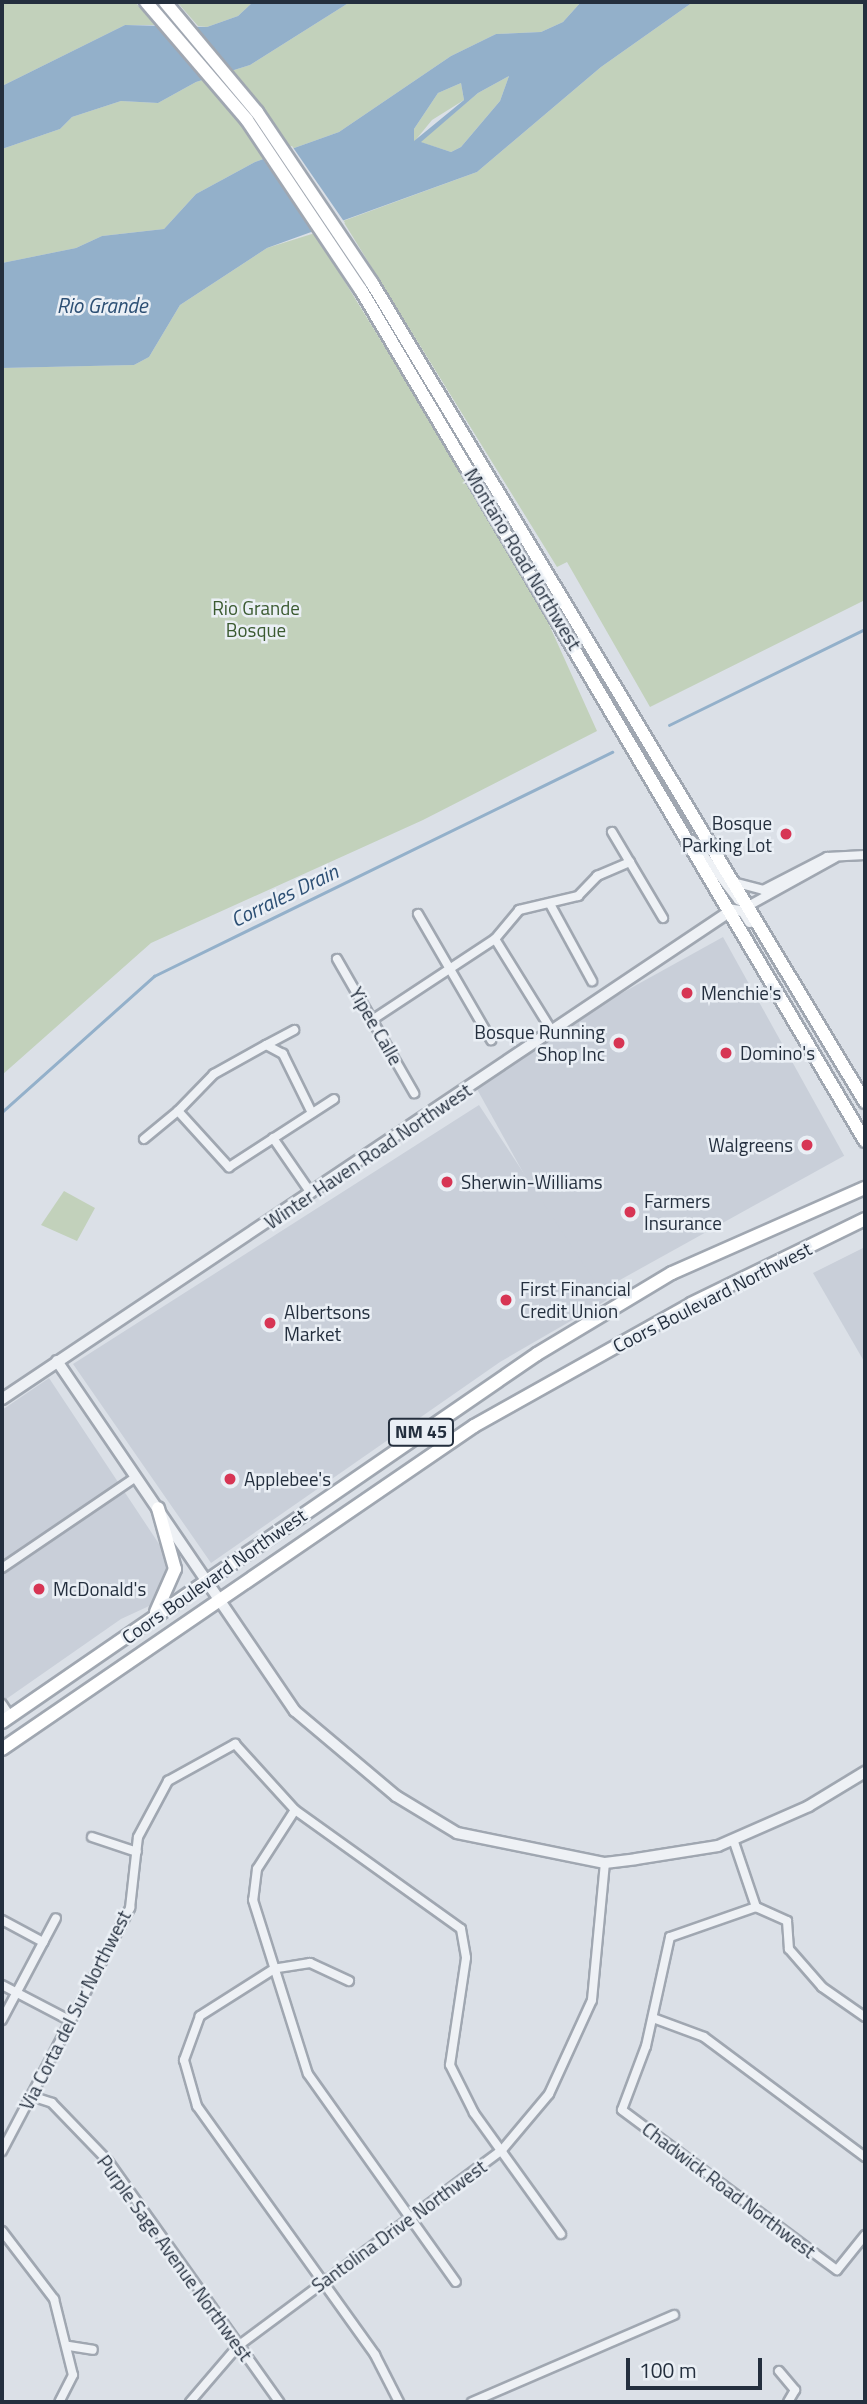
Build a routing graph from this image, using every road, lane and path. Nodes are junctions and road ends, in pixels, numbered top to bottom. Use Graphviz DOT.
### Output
graph roads {
  1 [pos="146,2"];
  2 [pos="164,2"];
  3 [pos="540,576"];
  4 [pos="612,832"];
  5 [pos="689,837"];
  6 [pos="865,855"];
  7 [pos="835,858"];
  8 [pos="630,862"];
  9 [pos="737,883"];
  10 [pos="550,904"];
  11 [pos="750,905"];
  12 [pos="732,910"];
  13 [pos="418,914"];
  14 [pos="663,918"];
  15 [pos="495,939"];
  16 [pos="337,959"];
  17 [pos="450,970"];
  18 [pos="792,976"];
  19 [pos="592,981"];
  20 [pos="372,1020"];
  21 [pos="294,1030"];
  22 [pos="552,1031"];
  23 [pos="491,1040"];
  24 [pos="266,1045"];
  25 [pos="414,1093"];
  26 [pos="334,1099"];
  27 [pos="865,1102"];
  28 [pos="178,1111"];
  29 [pos="312,1113"];
  30 [pos="273,1138"];
  31 [pos="144,1139"];
  32 [pos="865,1141"];
  33 [pos="865,1188"];
  34 [pos="311,1194"];
  35 [pos="865,1219"];
  36 [pos="57,1361"];
  37 [pos="2,1399"];
  38 [pos="136,1477"];
  39 [pos="158,1508"];
  40 [pos="2,1568"];
  41 [pos="209,1580"];
  42 [pos="218,1596"];
  43 [pos="150,1621"];
  44 [pos="2,1704"];
  45 [pos="6,1718"];
  46 [pos="2,1749"];
  47 [pos="865,1772"];
  48 [pos="295,1810"];
  49 [pos="92,1837"];
  50 [pos="733,1839"];
  51 [pos="137,1852"];
  52 [pos="605,1863"];
  53 [pos="756,1907"];
  54 [pos="56,1918"];
  55 [pos="2,1920"];
  56 [pos="43,1942"];
  57 [pos="274,1969"];
  58 [pos="349,1981"];
  59 [pos="2,1985"];
  60 [pos="17,1993"];
  61 [pos="865,2017"];
  62 [pos="653,2018"];
  63 [pos="2,2020"];
  64 [pos="71,2021"];
  65 [pos="31,2096"];
  66 [pos="502,2150"];
  67 [pos="2,2151"];
  68 [pos="865,2157"];
  69 [pos="412,2222"];
  70 [pos="2,2231"];
  71 [pos="561,2234"];
  72 [pos="865,2235"];
  73 [pos="456,2282"];
  74 [pos="321,2283"];
  75 [pos="674,2315"];
  76 [pos="69,2346"];
  77 [pos="238,2346"];
  78 [pos="93,2350"];
  79 [pos="779,2371"];
  80 [pos="59,2402"];
  81 [pos="191,2402"];
  82 [pos="279,2402"];
  83 [pos="399,2402"];
  84 [pos="472,2402"];
  85 [pos="788,2402"];
  1 -- 3 [label="main road, Montaño Road Northwest"];
  2 -- 3 [label="main road, Montaño Road Northwest"];
  3 -- 5 [label="main road, Montaño Road Northwest"];
  3 -- 9 [label="main road, Montaño Road Northwest"];
  4 -- 8 [label="street"];
  5 -- 11 [label="street"];
  5 -- 12 [label="main road, Montaño Road Northwest"];
  6 -- 7 [label="street"];
  7 -- 9 [label="street"];
  7 -- 11 [label="street"];
  8 -- 10 [label="street"];
  8 -- 14 [label="street"];
  9 -- 11 [label="main road, Montaño Road Northwest"];
  10 -- 15 [label="street"];
  10 -- 19 [label="street"];
  11 -- 18 [label="main road, Montaño Road Northwest"];
  12 -- 18 [label="street"];
  12 -- 22 [label="street, Winter Haven Road Northwest"];
  12 -- 32 [label="main road, Montaño Road Northwest"];
  13 -- 17 [label="street"];
  15 -- 17 [label="street"];
  15 -- 22 [label="street"];
  16 -- 20 [label="street, Yipee Calle"];
  17 -- 20 [label="street"];
  17 -- 23 [label="street"];
  18 -- 27 [label="main road, Montaño Road Northwest"];
  20 -- 25 [label="street, Yipee Calle"];
  21 -- 24 [label="street"];
  22 -- 34 [label="street, Winter Haven Road Northwest"];
  24 -- 28 [label="street"];
  24 -- 29 [label="street"];
  26 -- 29 [label="street"];
  28 -- 30 [label="street"];
  28 -- 31 [label="street"];
  29 -- 30 [label="street"];
  30 -- 34 [label="street"];
  33 -- 41 [label="main road, Coors Boulevard Northwest / NM 45"];
  34 -- 36 [label="street, Winter Haven Road Northwest"];
  35 -- 42 [label="main road, Coors Boulevard Northwest / NM 45"];
  36 -- 37 [label="street, Winter Haven Road Northwest"];
  36 -- 38 [label="street"];
  38 -- 39 [label="street"];
  38 -- 40 [label="street"];
  39 -- 41 [label="street"];
  39 -- 43 [label="main road"];
  41 -- 42 [label="street"];
  41 -- 43 [label="main road, Coors Boulevard Northwest / NM 45"];
  42 -- 46 [label="main road, Coors Boulevard Northwest / NM 45"];
  42 -- 52 [label="street"];
  43 -- 45 [label="main road, Coors Boulevard Northwest / NM 45"];
  44 -- 45 [label="street"];
  47 -- 50 [label="street"];
  48 -- 51 [label="street, Via Corta del Sur Northwest"];
  48 -- 57 [label="street"];
  48 -- 66 [label="street"];
  49 -- 51 [label="street"];
  50 -- 52 [label="street"];
  50 -- 53 [label="street"];
  51 -- 64 [label="street, Via Corta del Sur Northwest"];
  52 -- 66 [label="street, Santolina Drive Northwest"];
  53 -- 61 [label="street"];
  53 -- 62 [label="street"];
  54 -- 56 [label="street"];
  55 -- 56 [label="street"];
  56 -- 60 [label="street"];
  57 -- 58 [label="street"];
  57 -- 69 [label="street"];
  57 -- 74 [label="street"];
  59 -- 60 [label="street"];
  60 -- 63 [label="street"];
  60 -- 64 [label="street"];
  62 -- 68 [label="street"];
  62 -- 72 [label="street, Chadwick Road Northwest"];
  64 -- 65 [label="street, Via Corta del Sur Northwest"];
  65 -- 67 [label="street, Via Corta del Sur Northwest"];
  65 -- 77 [label="street, Purple Sage Avenue Northwest"];
  66 -- 69 [label="street, Santolina Drive Northwest"];
  66 -- 71 [label="street"];
  69 -- 73 [label="street"];
  69 -- 74 [label="street, Santolina Drive Northwest"];
  70 -- 76 [label="street"];
  74 -- 77 [label="street, Santolina Drive Northwest"];
  74 -- 83 [label="street"];
  75 -- 84 [label="street"];
  76 -- 78 [label="street"];
  76 -- 80 [label="street"];
  77 -- 81 [label="street, Santolina Drive Northwest"];
  77 -- 82 [label="street, Purple Sage Avenue Northwest"];
  79 -- 85 [label="street"];
}
